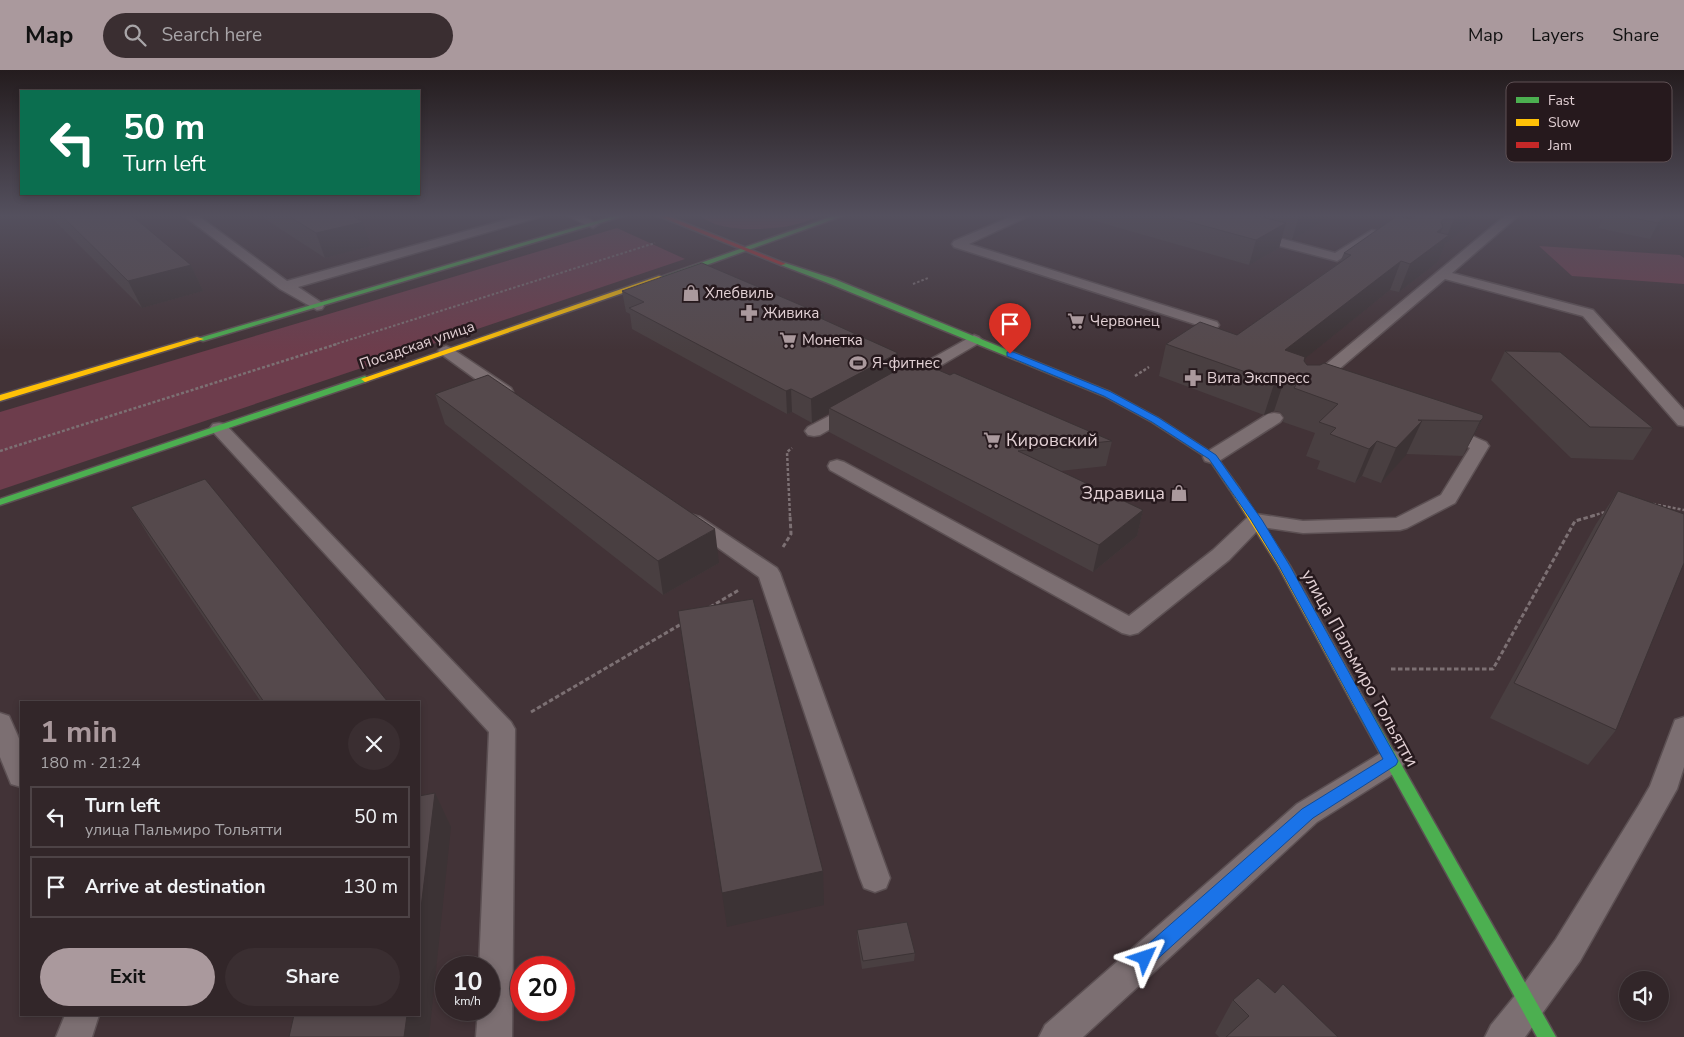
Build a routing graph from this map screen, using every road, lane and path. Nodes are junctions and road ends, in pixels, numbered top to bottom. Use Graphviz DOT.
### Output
graph roads {
  1 [pos="250,260"];
  2 [pos="376,260"];
  3 [pos="471,260"];
  4 [pos="601,260"];
  5 [pos="714,260"];
  6 [pos="772,260"];
  7 [pos="1009,260"];
  8 [pos="1459,260"];
  9 [pos="1442,274"];
  10 [pos="928,278"];
  11 [pos="908,285"];
  12 [pos="285,286"];
  13 [pos="317,306"];
  14 [pos="1212,325"];
  15 [pos="974,340"];
  16 [pos="446,352"];
  17 [pos="1148,367"];
  18 [pos="1132,378"];
  19 [pos="890,389"];
  20 [pos="1302,392"];
  21 [pos="0,398"];
  22 [pos="519,402"];
  23 [pos="865,403"];
  24 [pos="1274,418"];
  25 [pos="1430,421"];
  26 [pos="1684,421"];
  27 [pos="220,428"];
  28 [pos="814,431"];
  29 [pos="0,451"];
  30 [pos="1212,457"];
  31 [pos="837,466"];
  32 [pos="0,502"];
  33 [pos="1650,503"];
  34 [pos="672,507"];
  35 [pos="1613,510"];
  36 [pos="1684,510"];
  37 [pos="1256,520"];
  38 [pos="769,573"];
  39 [pos="708,608"];
  40 [pos="691,618"];
  41 [pos="1391,668"];
  42 [pos="0,723"];
  43 [pos="1684,727"];
  44 [pos="502,729"];
  45 [pos="1391,761"];
  46 [pos="20,773"];
  47 [pos="875,878"];
  48 [pos="1530,1004"];
  49 [pos="82,1016"];
  50 [pos="74,1037"];
  51 [pos="494,1037"];
  52 [pos="1057,1037"];
  53 [pos="1503,1037"];
  54 [pos="1547,1037"];
  1 -- 12 [label="lane"];
  2 -- 12 [label="lane"];
  3 -- 13 [label="street"];
  4 -- 29 [label="path"];
  5 -- 16 [label="street, Посадская улица"];
  6 -- 15 [label="street, улица Пальмиро Тольятти"];
  7 -- 14 [label="lane"];
  8 -- 9 [label="lane"];
  9 -- 20 [label="lane"];
  9 -- 26 [label="lane"];
  10 -- 11 [label="path"];
  12 -- 13 [label="lane"];
  13 -- 21 [label="street"];
  15 -- 19 [label="lane"];
  15 -- 30 [label="street, улица Пальмиро Тольятти"];
  16 -- 22 [label="lane"];
  16 -- 27 [label="street, Посадская улица"];
  17 -- 18 [label="path"];
  23 -- 28 [label="lane"];
  24 -- 30 [label="lane"];
  25 -- 37 [label="lane"];
  27 -- 32 [label="street, Посадская улица"];
  27 -- 44 [label="lane"];
  28 -- 38 [label="path"];
  30 -- 37 [label="street, улица Пальмиро Тольятти"];
  31 -- 37 [label="lane"];
  33 -- 36 [label="path"];
  34 -- 38 [label="lane"];
  35 -- 41 [label="path"];
  37 -- 45 [label="street, улица Пальмиро Тольятти"];
  38 -- 39 [label="path"];
  38 -- 47 [label="lane"];
  40 -- 44 [label="path"];
  42 -- 46 [label="lane"];
  43 -- 48 [label="lane"];
  44 -- 51 [label="lane"];
  45 -- 48 [label="street, улица Пальмиро Тольятти"];
  45 -- 52 [label="lane"];
  48 -- 53 [label="lane"];
  48 -- 54 [label="street, улица Пальмиро Тольятти"];
  49 -- 50 [label="lane"];
}
